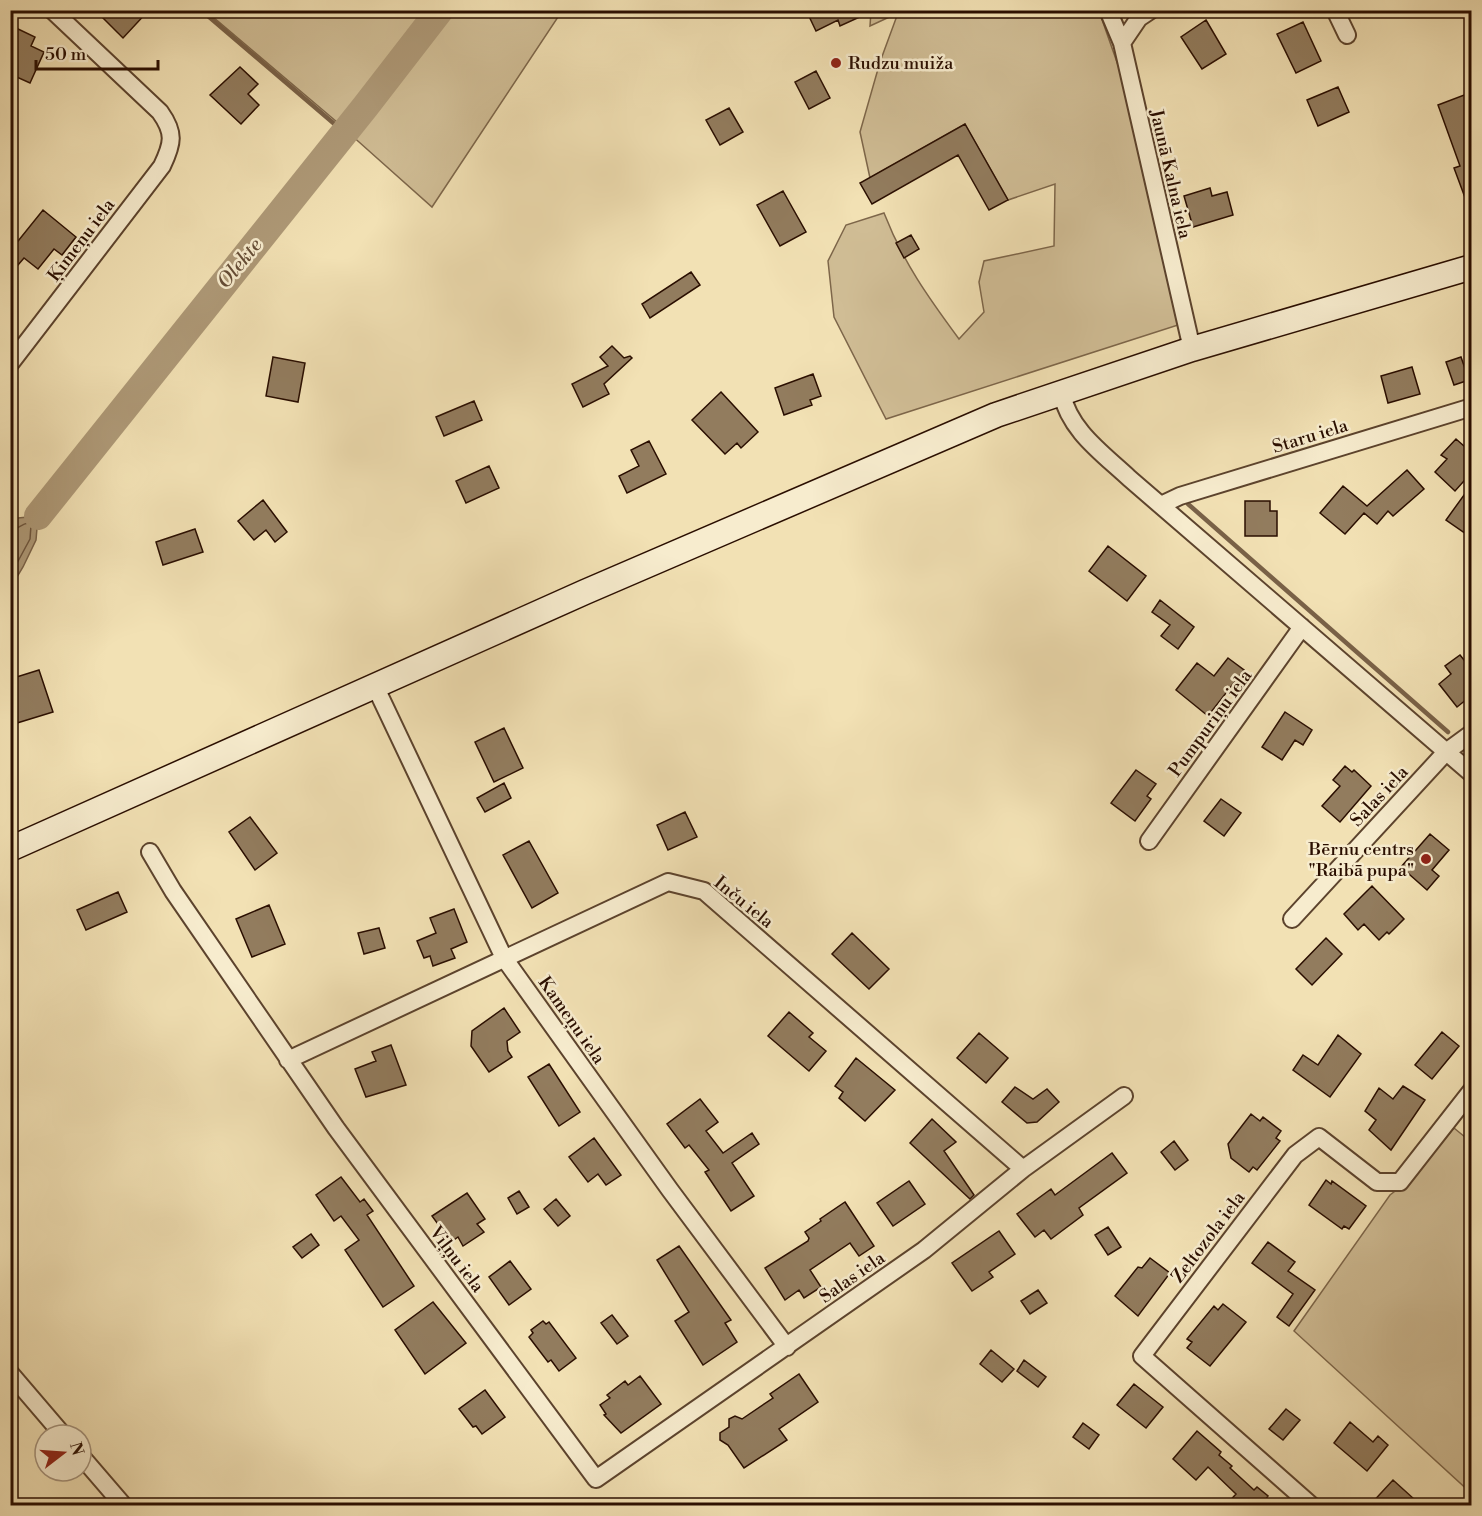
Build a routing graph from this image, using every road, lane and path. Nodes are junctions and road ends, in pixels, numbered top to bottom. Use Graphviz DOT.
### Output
graph roads {
  1 [pos="52,10"];
  2 [pos="1108,10"];
  3 [pos="1151,10"];
  4 [pos="1335,10"];
  5 [pos="1347,35"];
  6 [pos="1122,43"];
  7 [pos="1472,267"];
  8 [pos="1192,349"];
  9 [pos="10,364"];
  10 [pos="1061,392"];
  11 [pos="1472,407"];
  12 [pos="1161,505"];
  13 [pos="1302,627"];
  14 [pos="375,686"];
  15 [pos="1472,733"];
  16 [pos="1446,752"];
  17 [pos="1472,774"];
  18 [pos="1149,841"];
  19 [pos="10,849"];
  20 [pos="150,852"];
  21 [pos="1292,919"];
  22 [pos="504,958"];
  23 [pos="288,1060"];
  24 [pos="1472,1090"];
  25 [pos="1124,1096"];
  26 [pos="1023,1169"];
  27 [pos="787,1347"];
  28 [pos="10,1373"];
  29 [pos="53,1423"];
  30 [pos="93,1469"];
  31 [pos="596,1479"];
  32 [pos="124,1506"];
  33 [pos="1312,1506"];
  1 -- 9 [label="street, Ķimeņu iela"];
  2 -- 6 [label="street, Jaunā Kalna iela"];
  3 -- 6 [label="street"];
  4 -- 5 [label="street"];
  6 -- 8 [label="street, Jaunā Kalna iela"];
  7 -- 8 [label="main road"];
  8 -- 10 [label="main road"];
  10 -- 12 [label="street"];
  10 -- 14 [label="main road"];
  11 -- 12 [label="street, Staru iela"];
  12 -- 13 [label="street"];
  13 -- 16 [label="street"];
  13 -- 18 [label="street, Pumpuriņu iela"];
  14 -- 19 [label="main road"];
  14 -- 22 [label="street, Kameņu iela"];
  15 -- 16 [label="street"];
  16 -- 17 [label="street"];
  16 -- 21 [label="street, Salas iela"];
  20 -- 23 [label="street, Viļņu iela"];
  22 -- 23 [label="street, Inču iela"];
  22 -- 26 [label="street, Inču iela"];
  22 -- 27 [label="street, Kameņu iela"];
  23 -- 31 [label="street, Viļņu iela"];
  24 -- 33 [label="street, Zeltozola iela"];
  25 -- 26 [label="street, Salas iela"];
  26 -- 27 [label="street, Salas iela"];
  27 -- 31 [label="street, Salas iela"];
  28 -- 29 [label="street"];
  30 -- 32 [label="street"];
}
